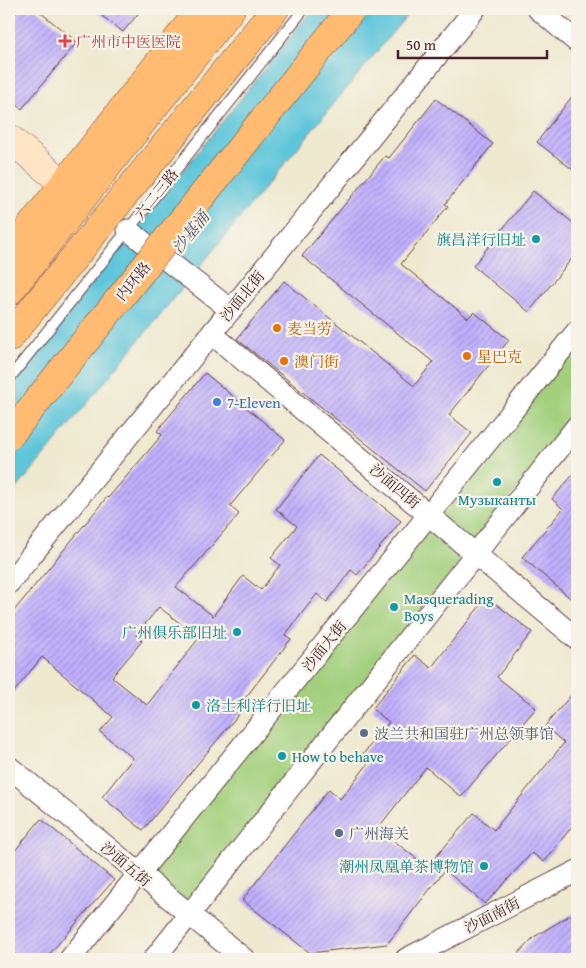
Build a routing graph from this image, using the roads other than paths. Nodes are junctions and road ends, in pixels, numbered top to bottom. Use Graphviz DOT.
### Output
graph roads {
  1 [pos="201,9"];
  2 [pos="231,9"];
  3 [pos="275,9"];
  4 [pos="304,9"];
  5 [pos="352,9"];
  6 [pos="475,9"];
  7 [pos="538,9"];
  8 [pos="577,42"];
  9 [pos="9,138"];
  10 [pos="64,184"];
  11 [pos="130,231"];
  12 [pos="9,254"];
  13 [pos="9,292"];
  14 [pos="231,310"];
  15 [pos="577,331"];
  16 [pos="212,334"];
  17 [pos="9,338"];
  18 [pos="9,379"];
  19 [pos="577,426"];
  20 [pos="9,436"];
  21 [pos="430,515"];
  22 [pos="475,553"];
  23 [pos="9,583"];
  24 [pos="577,639"];
  25 [pos="9,767"];
  26 [pos="577,872"];
  27 [pos="138,874"];
  28 [pos="189,915"];
  29 [pos="70,959"];
  30 [pos="154,959"];
  31 [pos="244,959"];
  32 [pos="406,959"];
  1 -- 10 [label="main road"];
  2 -- 13 [label="main road"];
  3 -- 17 [label="main road"];
  4 -- 11 [label="lane, 六二三路"];
  5 -- 20 [label="main road, 内环路, bridge"];
  6 -- 14 [label="street, 沙面北街"];
  7 -- 8 [label="street"];
  9 -- 10 [label="street"];
  10 -- 12 [label="main road"];
  11 -- 14 [label="street"];
  11 -- 18 [label="lane, 六二三路"];
  14 -- 16 [label="street, 沙面北街"];
  15 -- 21 [label="street, 沙面大街"];
  16 -- 21 [label="street, 沙面四街"];
  16 -- 23 [label="street, 沙面北街"];
  19 -- 22 [label="street"];
  21 -- 22 [label="street, 沙面四街"];
  21 -- 27 [label="street, 沙面大街"];
  22 -- 24 [label="street, 沙面四街"];
  22 -- 28 [label="street"];
  25 -- 27 [label="street, 沙面五街"];
  26 -- 32 [label="street, 沙面南街"];
  27 -- 28 [label="street, 沙面五街"];
  27 -- 29 [label="street, 沙面大街"];
  28 -- 30 [label="street"];
  28 -- 31 [label="street, 沙面五街"];
}
